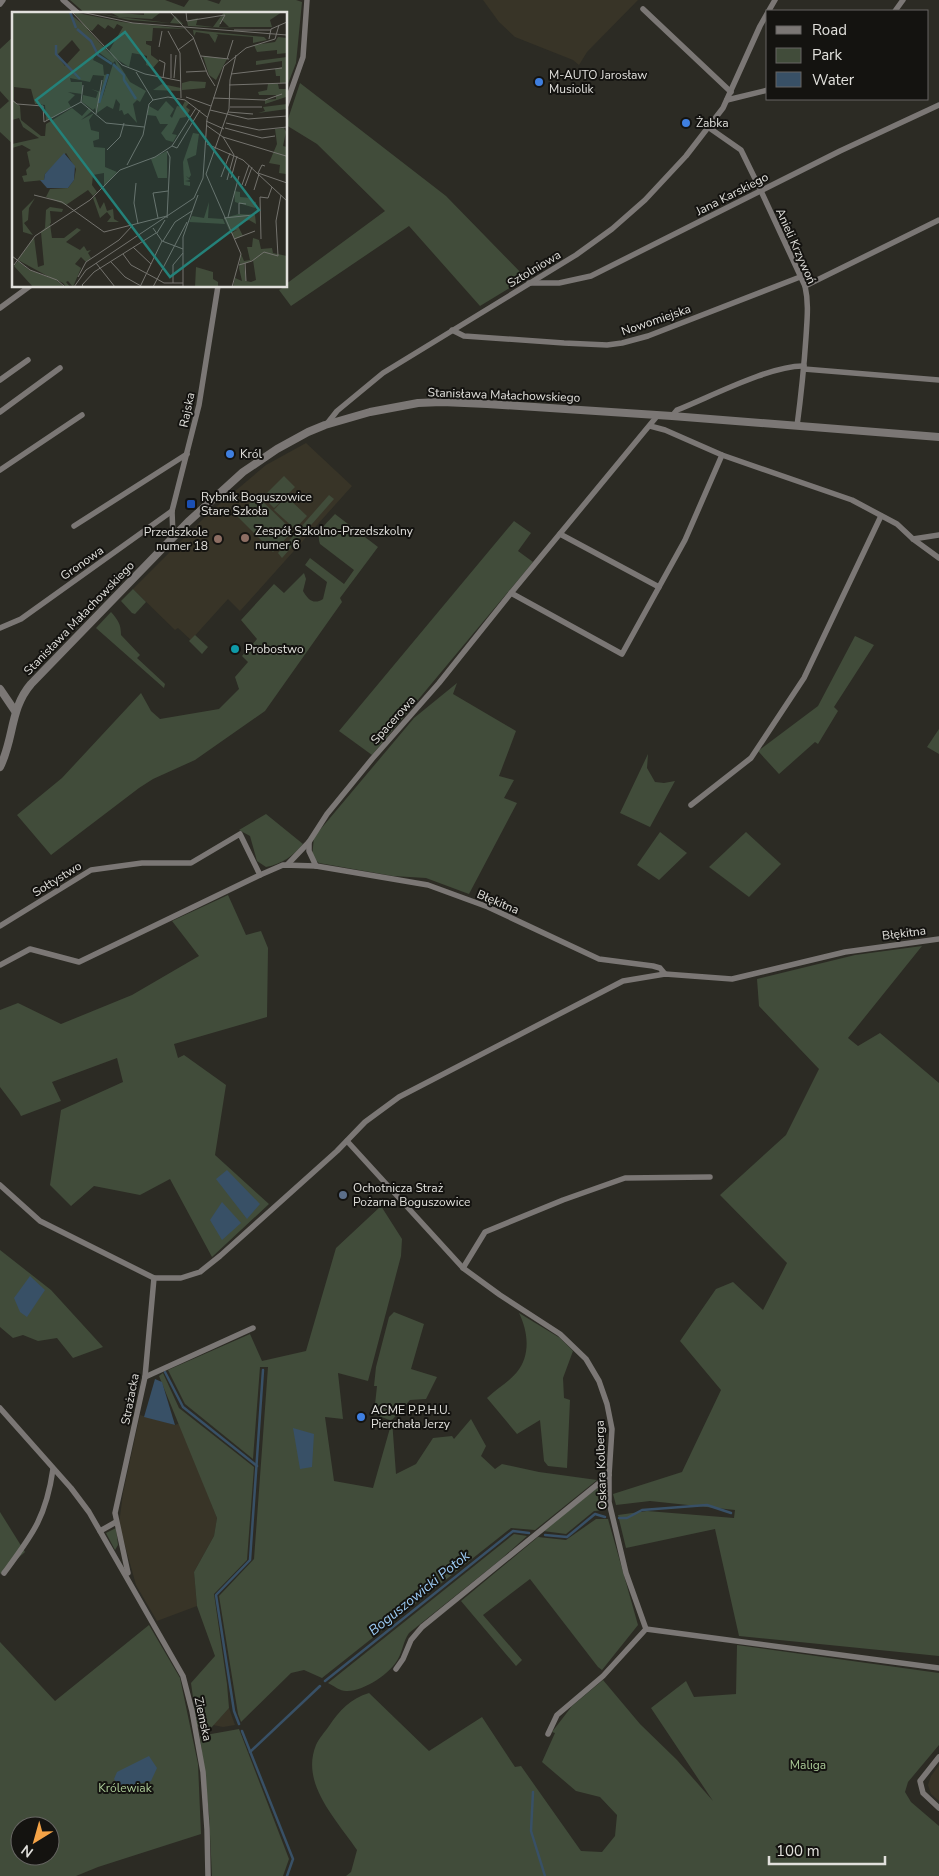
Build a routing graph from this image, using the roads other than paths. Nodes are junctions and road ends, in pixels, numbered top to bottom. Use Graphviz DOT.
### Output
graph roads {
  1 [pos="3,0"];
  2 [pos="63,0"];
  3 [pos="307,0"];
  4 [pos="0,4"];
  5 [pos="643,9"];
  6 [pos="77,12"];
  7 [pos="766,16"];
  8 [pos="766,90"];
  9 [pos="731,92"];
  10 [pos="288,99"];
  11 [pos="727,100"];
  12 [pos="939,106"];
  13 [pos="708,127"];
  14 [pos="761,191"];
  15 [pos="939,220"];
  16 [pos="800,277"];
  17 [pos="529,283"];
  18 [pos="805,286"];
  19 [pos="27,288"];
  20 [pos="218,288"];
  21 [pos="0,308"];
  22 [pos="452,330"];
  23 [pos="28,360"];
  24 [pos="60,368"];
  25 [pos="804,368"];
  26 [pos="0,380"];
  27 [pos="939,380"];
  28 [pos="0,412"];
  29 [pos="82,415"];
  30 [pos="658,415"];
  31 [pos="672,416"];
  32 [pos="325,425"];
  33 [pos="650,426"];
  34 [pos="797,426"];
  35 [pos="664,430"];
  36 [pos="939,437"];
  37 [pos="188,454"];
  38 [pos="722,455"];
  39 [pos="0,470"];
  40 [pos="172,511"];
  41 [pos="881,516"];
  42 [pos="74,526"];
  43 [pos="560,534"];
  44 [pos="939,535"];
  45 [pos="173,537"];
  46 [pos="913,539"];
  47 [pos="939,558"];
  48 [pos="659,587"];
  49 [pos="511,593"];
  50 [pos="0,628"];
  51 [pos="0,689"];
  52 [pos="16,711"];
  53 [pos="0,767"];
  54 [pos="692,805"];
  55 [pos="310,842"];
  56 [pos="287,866"];
  57 [pos="316,866"];
  58 [pos="260,875"];
  59 [pos="0,926"];
  60 [pos="939,939"];
  61 [pos="0,965"];
  62 [pos="665,974"];
  63 [pos="347,1141"];
  64 [pos="710,1177"];
  65 [pos="0,1185"];
  66 [pos="463,1268"];
  67 [pos="154,1278"];
  68 [pos="253,1328"];
  69 [pos="145,1377"];
  70 [pos="0,1408"];
  71 [pos="53,1469"];
  72 [pos="609,1475"];
  73 [pos="116,1522"];
  74 [pos="100,1531"];
  75 [pos="4,1573"];
  76 [pos="129,1580"];
  77 [pos="646,1629"];
  78 [pos="939,1668"];
  79 [pos="396,1669"];
  80 [pos="548,1734"];
  81 [pos="939,1757"];
  82 [pos="939,1808"];
  83 [pos="208,1876"];
  1 -- 4 [label="street"];
  2 -- 6 [label="street"];
  3 -- 10 [label="street"];
  5 -- 9 [label="street"];
  7 -- 9 [label="street, Sztolniowa"];
  8 -- 11 [label="street"];
  9 -- 11 [label="street, Sztolniowa"];
  11 -- 13 [label="street, Sztolniowa"];
  12 -- 14 [label="street, Jana Karskiego"];
  13 -- 14 [label="street, Anieli Krzywoń"];
  13 -- 17 [label="street, Sztolniowa"];
  14 -- 16 [label="street, Anieli Krzywoń"];
  14 -- 17 [label="street, Jana Karskiego"];
  15 -- 18 [label="street"];
  16 -- 18 [label="street, Anieli Krzywoń"];
  16 -- 22 [label="street, Nowomiejska"];
  17 -- 22 [label="street, Sztolniowa"];
  18 -- 25 [label="street, Anieli Krzywoń"];
  19 -- 21 [label="street"];
  20 -- 37 [label="street, Rajska"];
  22 -- 32 [label="street, Sztolniowa"];
  23 -- 26 [label="street"];
  24 -- 28 [label="street"];
  25 -- 27 [label="street"];
  25 -- 31 [label="street"];
  25 -- 34 [label="street, Anieli Krzywoń"];
  29 -- 39 [label="street"];
  30 -- 31 [label="street, Stanisława Małachowskiego"];
  30 -- 32 [label="street, Stanisława Małachowskiego"];
  30 -- 33 [label="street, Spacerowa"];
  30 -- 35 [label="street"];
  31 -- 34 [label="street, Stanisława Małachowskiego"];
  32 -- 45 [label="street, Stanisława Małachowskiego"];
  33 -- 35 [label="street"];
  33 -- 43 [label="street, Spacerowa"];
  34 -- 36 [label="street, Stanisława Małachowskiego"];
  35 -- 38 [label="street"];
  37 -- 40 [label="street, Rajska"];
  37 -- 42 [label="street"];
  38 -- 41 [label="street"];
  38 -- 48 [label="street"];
  40 -- 45 [label="street, Rajska"];
  40 -- 50 [label="street, Gronowa"];
  41 -- 46 [label="street"];
  41 -- 54 [label="street"];
  43 -- 48 [label="street"];
  43 -- 49 [label="street, Spacerowa"];
  44 -- 46 [label="street"];
  45 -- 52 [label="street, Stanisława Małachowskiego"];
  46 -- 47 [label="street"];
  48 -- 49 [label="street"];
  49 -- 55 [label="street, Spacerowa"];
  51 -- 52 [label="street"];
  52 -- 53 [label="street, Stanisława Małachowskiego"];
  55 -- 56 [label="street, Spacerowa"];
  55 -- 57 [label="street"];
  56 -- 57 [label="street, Błękitna"];
  56 -- 58 [label="street"];
  57 -- 62 [label="street, Błękitna"];
  58 -- 59 [label="street, Sołtystwo"];
  58 -- 61 [label="street"];
  60 -- 62 [label="street, Błękitna"];
  62 -- 63 [label="street, Błękitna"];
  63 -- 66 [label="street, Oskara Kolberga"];
  63 -- 67 [label="street"];
  64 -- 66 [label="street"];
  65 -- 67 [label="street"];
  66 -- 72 [label="street, Oskara Kolberga"];
  67 -- 69 [label="street, Strażacka"];
  68 -- 69 [label="street"];
  69 -- 73 [label="street, Strażacka"];
  70 -- 71 [label="street, Ziemska"];
  71 -- 74 [label="street, Ziemska"];
  71 -- 75 [label="street"];
  72 -- 77 [label="street, Oskara Kolberga"];
  72 -- 79 [label="street"];
  73 -- 74 [label="street"];
  73 -- 76 [label="street, Ziemska"];
  74 -- 76 [label="street, Ziemska"];
  76 -- 83 [label="street, Ziemska"];
  77 -- 78 [label="street"];
  77 -- 80 [label="street"];
  81 -- 82 [label="street"];
}
